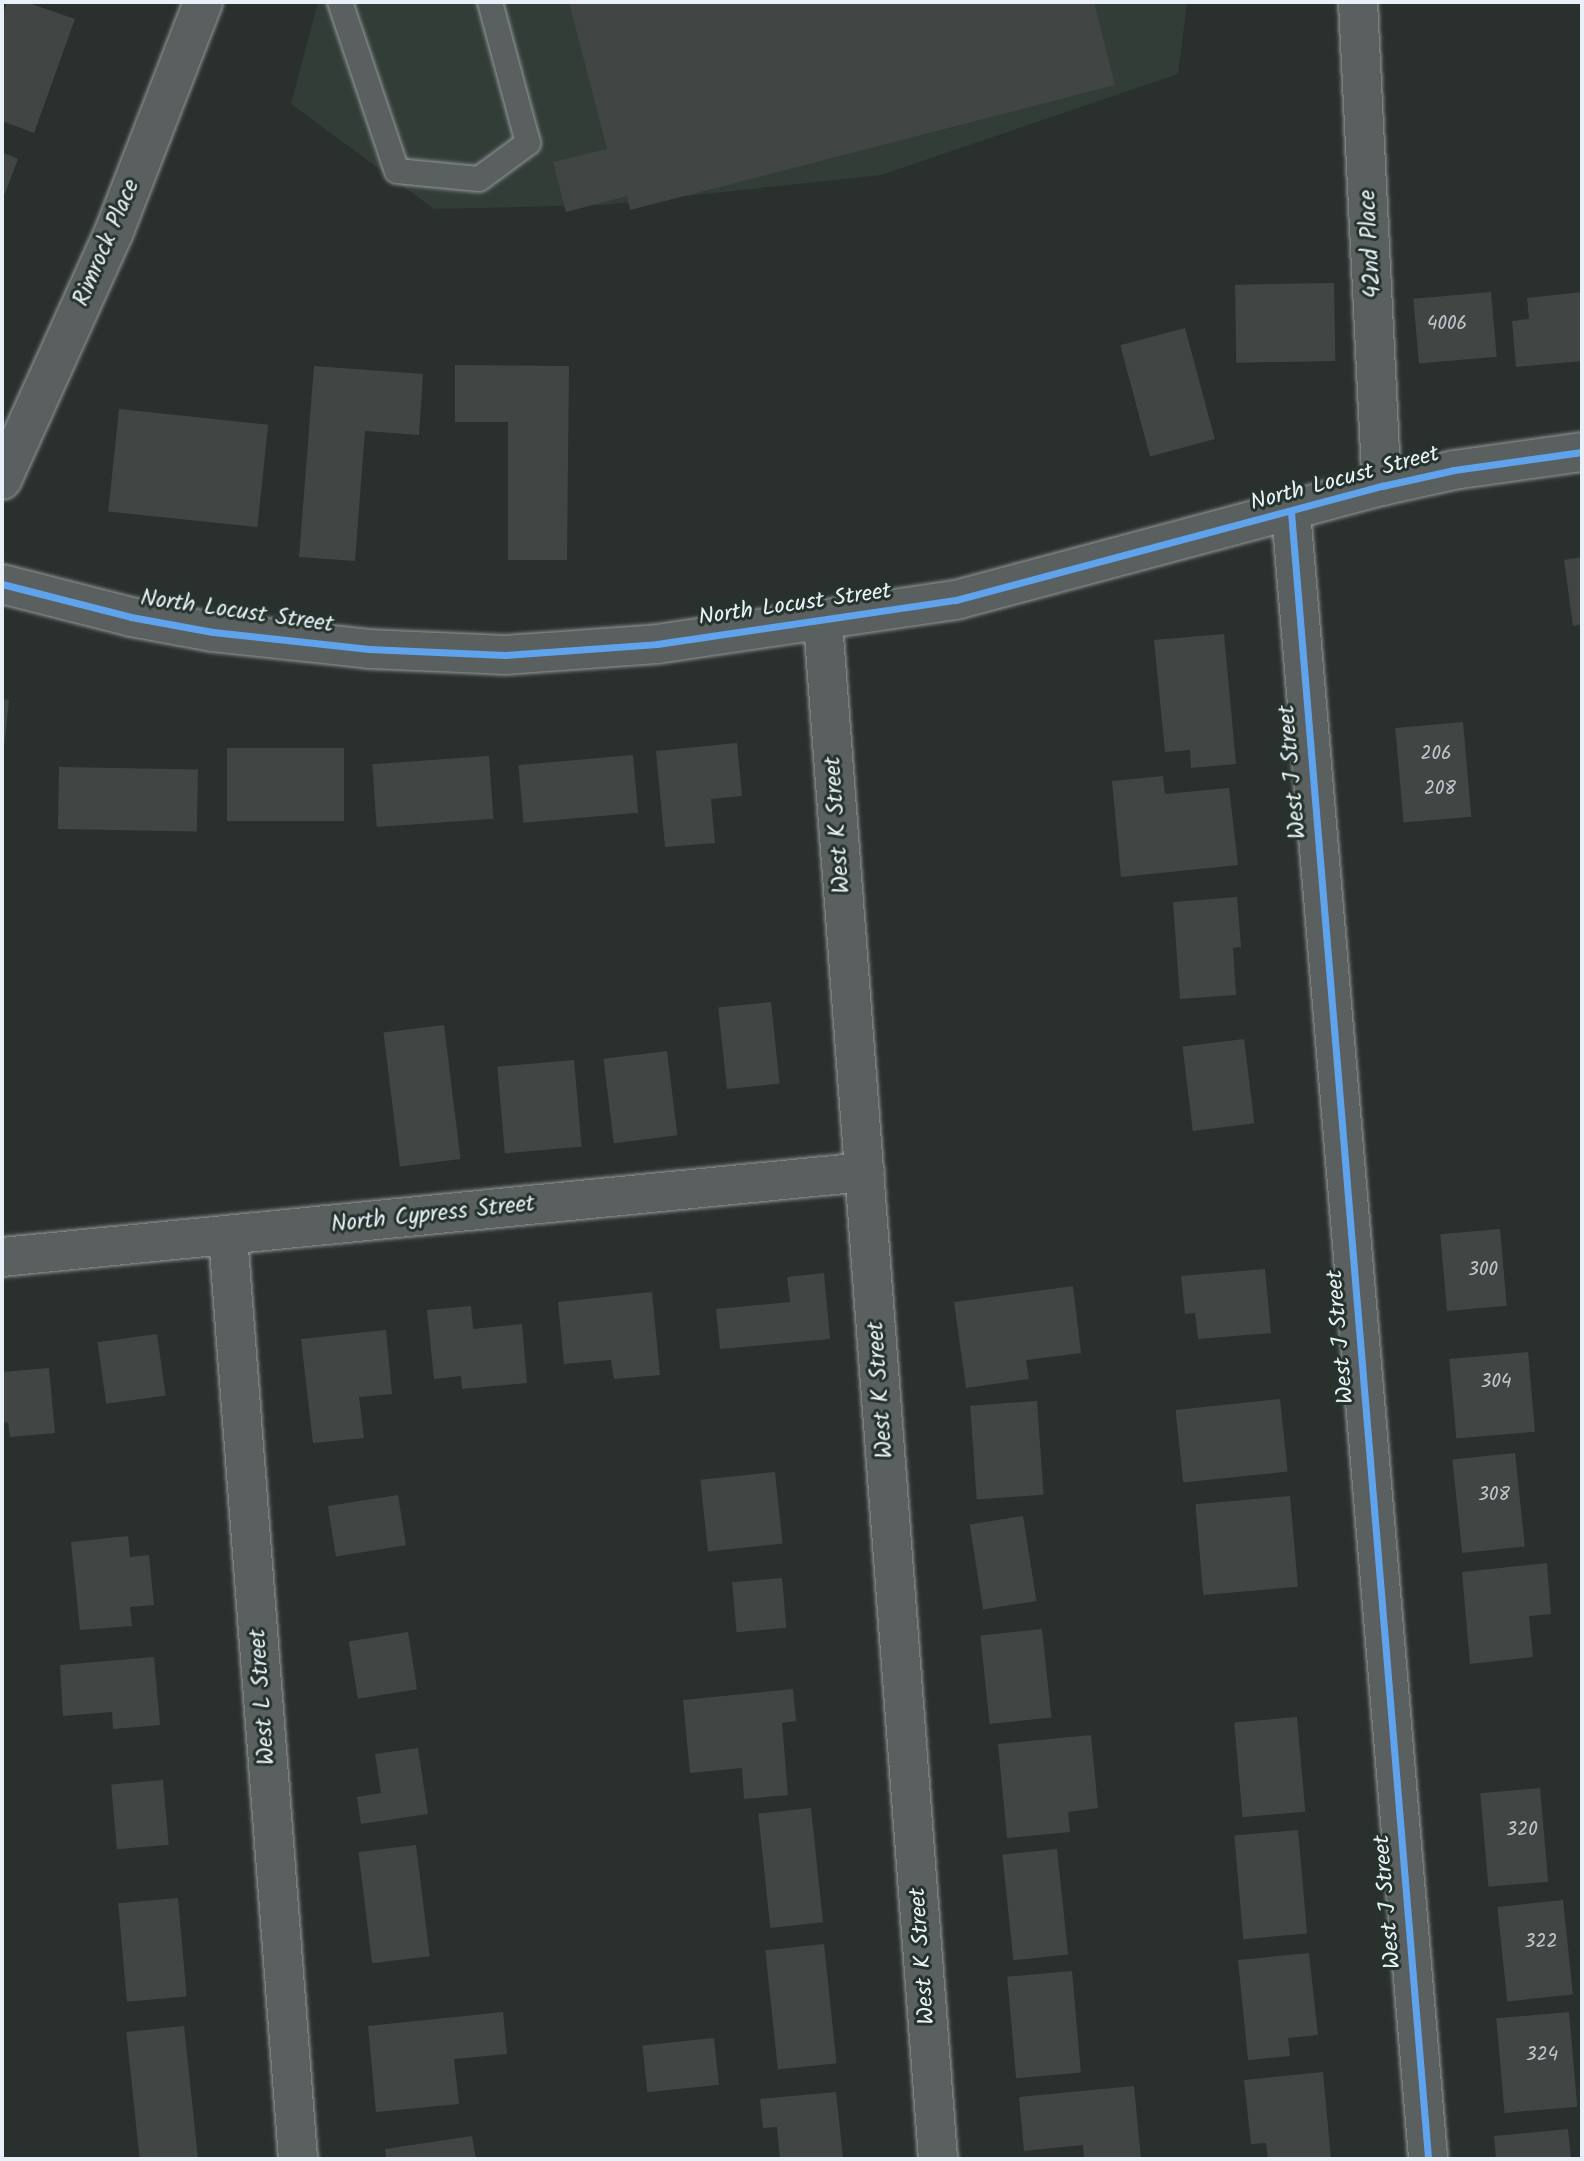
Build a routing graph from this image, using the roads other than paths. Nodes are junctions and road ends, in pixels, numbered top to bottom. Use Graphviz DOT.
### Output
graph roads {
  1 [pos="203,2"];
  2 [pos="340,2"];
  3 [pos="490,2"];
  4 [pos="1358,2"];
  5 [pos="1582,452"];
  6 [pos="2,480"];
  7 [pos="1382,486"];
  8 [pos="1291,512"];
  9 [pos="2,584"];
  10 [pos="823,622"];
  11 [pos="865,1172"];
  12 [pos="228,1236"];
  13 [pos="2,1257"];
  14 [pos="298,2159"];
  15 [pos="938,2159"];
  16 [pos="1428,2159"];
  1 -- 6 [label="street, Rimrock Place"];
  2 -- 3 [label="lane"];
  4 -- 7 [label="street, 42nd Place"];
  5 -- 7 [label="street, North Locust Street"];
  7 -- 8 [label="street, North Locust Street"];
  8 -- 10 [label="street, North Locust Street"];
  8 -- 16 [label="street, West J Street"];
  9 -- 10 [label="street, North Locust Street"];
  10 -- 11 [label="street, West K Street"];
  11 -- 12 [label="street, North Cypress Street"];
  11 -- 15 [label="street, West K Street"];
  12 -- 13 [label="street, North Cypress Street"];
  12 -- 14 [label="street, West L Street"];
}
